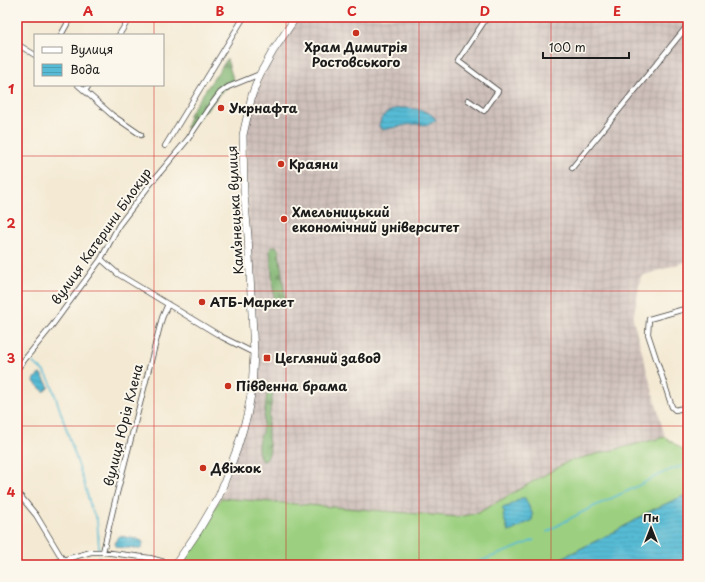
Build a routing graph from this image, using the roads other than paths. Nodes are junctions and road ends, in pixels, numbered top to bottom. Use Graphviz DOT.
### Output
graph roads {
  1 [pos="71,17"];
  2 [pos="130,17"];
  3 [pos="244,17"];
  4 [pos="296,17"];
  5 [pos="487,17"];
  6 [pos="688,25"];
  7 [pos="62,34"];
  8 [pos="120,34"];
  9 [pos="17,44"];
  10 [pos="34,54"];
  11 [pos="260,74"];
  12 [pos="79,86"];
  13 [pos="88,86"];
  14 [pos="85,91"];
  15 [pos="468,100"];
  16 [pos="141,135"];
  17 [pos="165,146"];
  18 [pos="572,168"];
  19 [pos="101,259"];
  20 [pos="168,304"];
  21 [pos="688,308"];
  22 [pos="254,353"];
  23 [pos="17,369"];
  24 [pos="688,407"];
  25 [pos="17,492"];
  26 [pos="103,552"];
  27 [pos="63,560"];
  28 [pos="44,565"];
  29 [pos="175,565"];
  1 -- 7 [label="street"];
  2 -- 8 [label="street"];
  3 -- 17 [label="street"];
  4 -- 11 [label="main road, Камʼянецька вулиця"];
  5 -- 15 [label="street"];
  6 -- 18 [label="street"];
  9 -- 10 [label="street"];
  11 -- 19 [label="street, вулиця Катерини Білокур"];
  11 -- 22 [label="main road, Камʼянецька вулиця"];
  12 -- 14 [label="street"];
  13 -- 14 [label="street"];
  14 -- 16 [label="street"];
  19 -- 20 [label="street"];
  19 -- 23 [label="street, вулиця Катерини Білокур"];
  20 -- 22 [label="street"];
  20 -- 26 [label="street, вулиця Юрія Клена"];
  21 -- 24 [label="street"];
  22 -- 29 [label="main road, Камʼянецька вулиця"];
  25 -- 27 [label="street"];
  26 -- 27 [label="street"];
  26 -- 29 [label="street"];
  27 -- 28 [label="street"];
}
